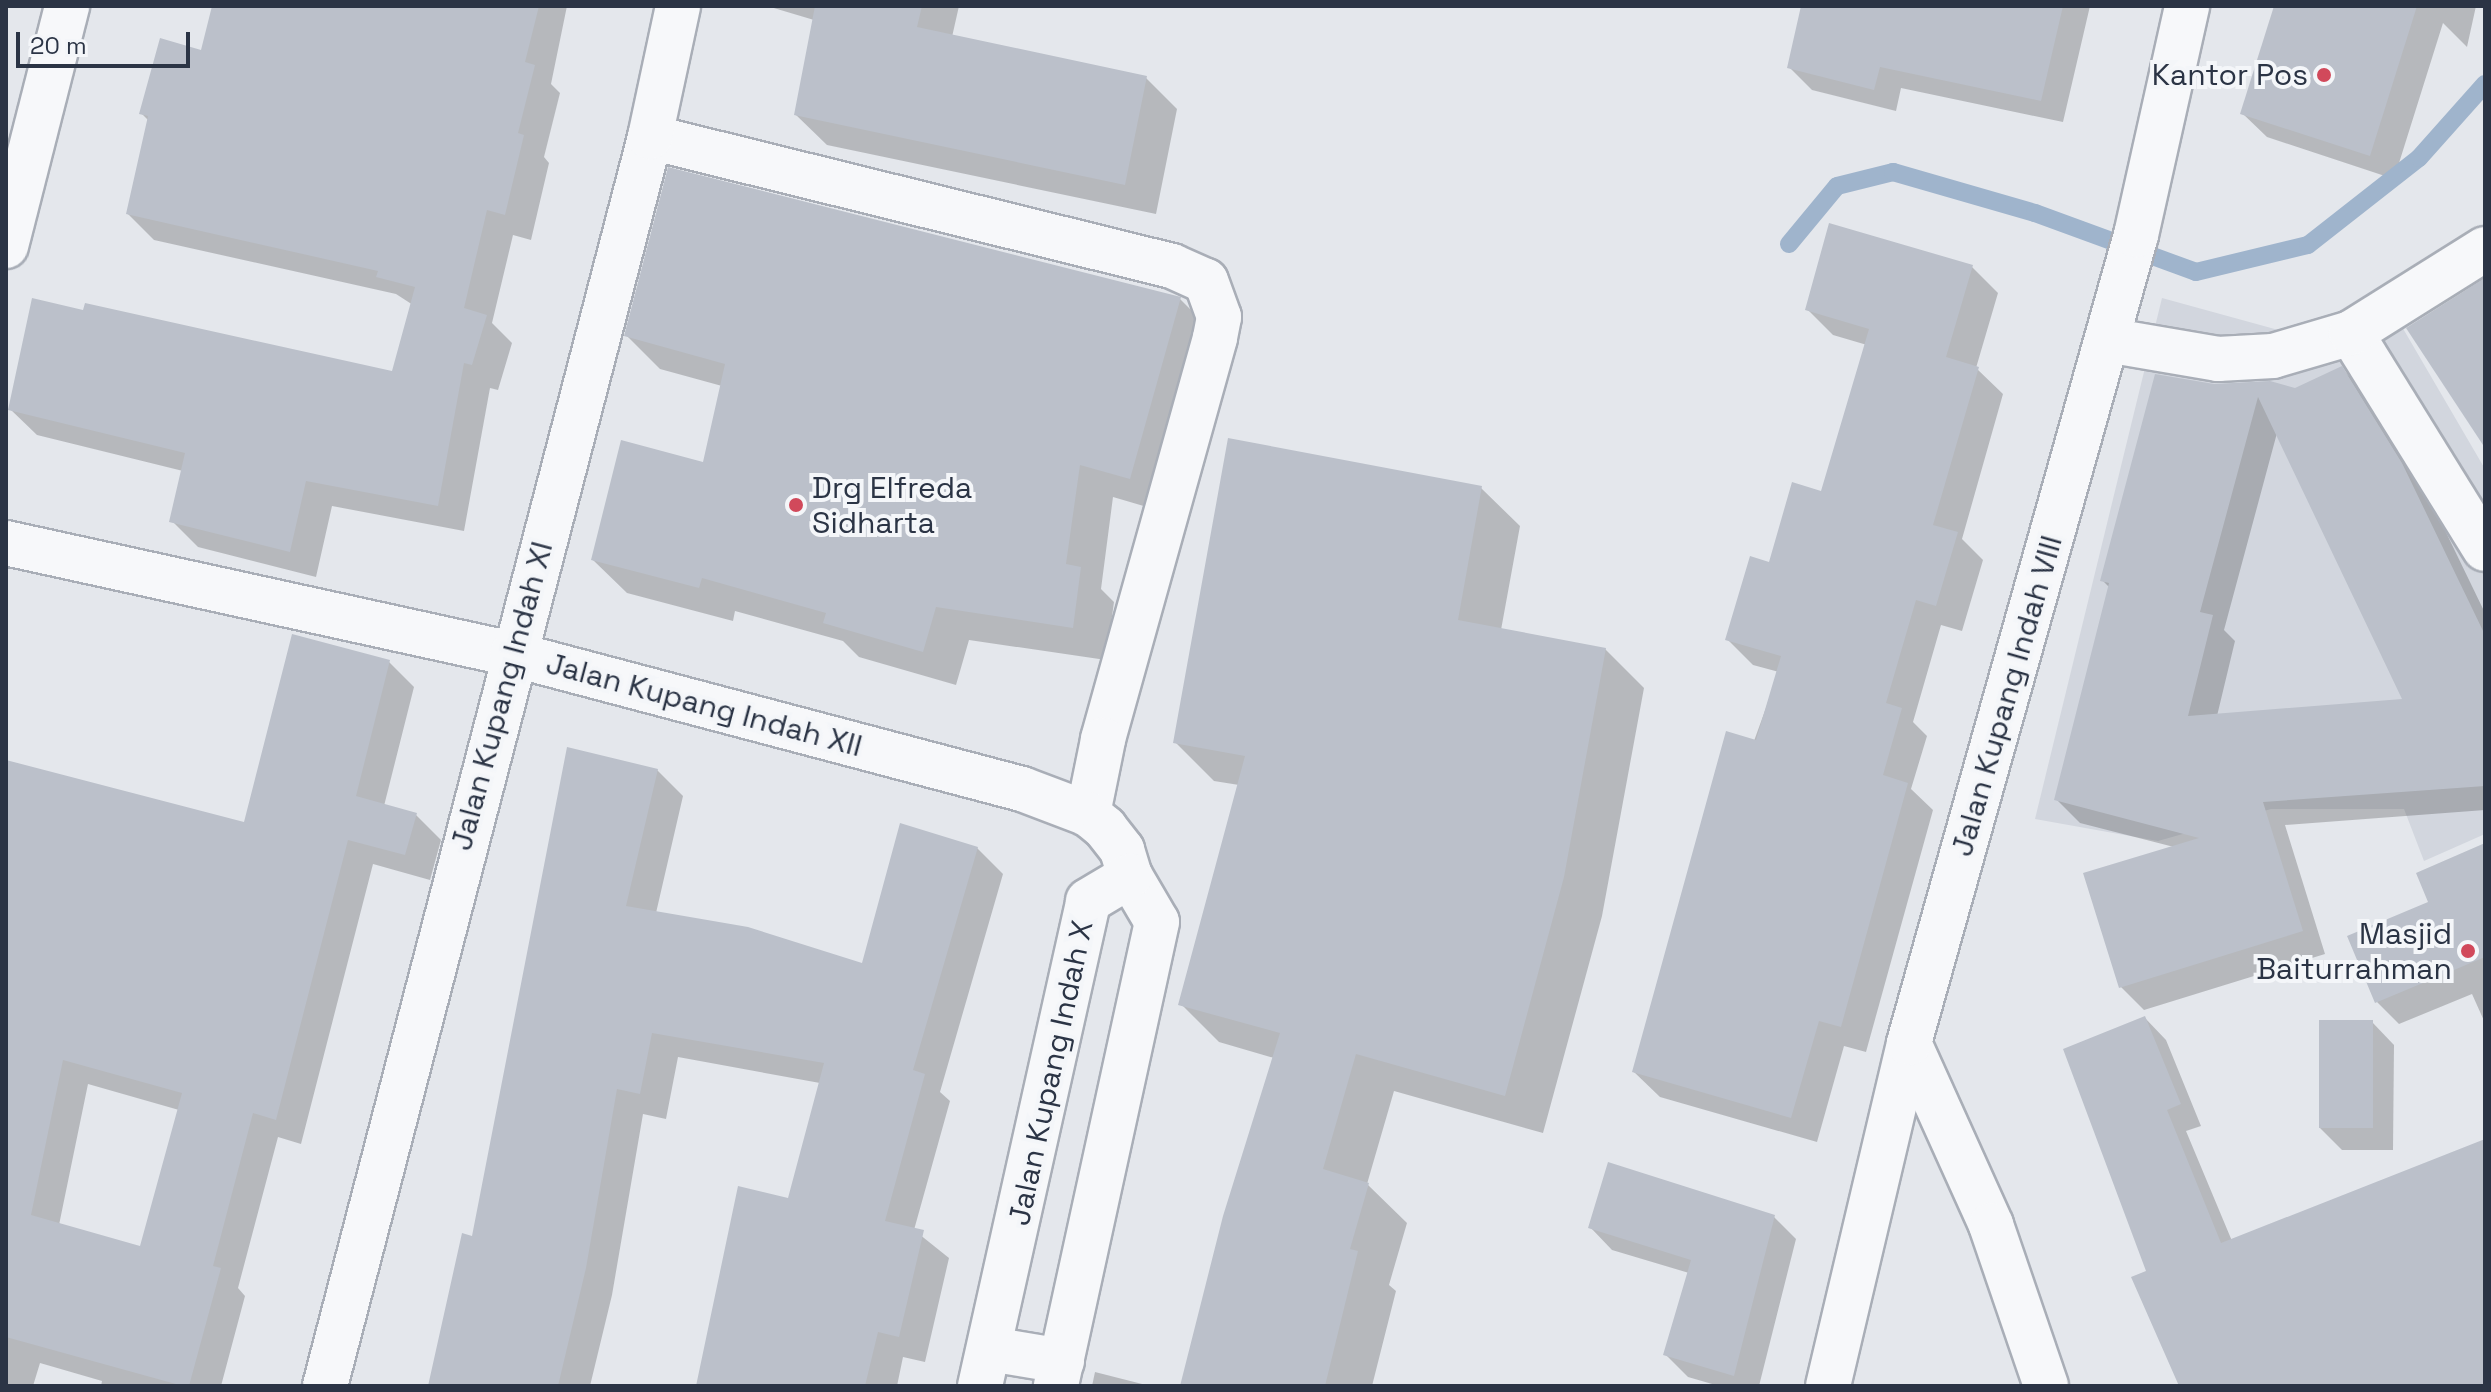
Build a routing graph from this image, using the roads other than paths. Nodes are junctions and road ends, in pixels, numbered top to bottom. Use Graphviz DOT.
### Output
graph roads {
  1 [pos="67,6"];
  2 [pos="678,6"];
  3 [pos="2187,6"];
  4 [pos="650,137"];
  5 [pos="6,246"];
  6 [pos="2485,249"];
  7 [pos="2351,333"];
  8 [pos="2107,340"];
  9 [pos="6,543"];
  10 [pos="2485,549"];
  11 [pos="512,654"];
  12 [pos="1088,814"];
  13 [pos="1130,876"];
  14 [pos="1909,1043"];
  15 [pos="985,1367"];
  16 [pos="1059,1373"];
  17 [pos="325,1386"];
  18 [pos="1828,1386"];
  19 [pos="2046,1386"];
  1 -- 5 [label="street"];
  2 -- 4 [label="street, Jalan Kupang Indah XI"];
  3 -- 8 [label="street, Jalan Kupang Indah VIII"];
  4 -- 11 [label="street, Jalan Kupang Indah XI"];
  4 -- 12 [label="street"];
  6 -- 7 [label="street"];
  7 -- 8 [label="street"];
  7 -- 10 [label="street"];
  8 -- 14 [label="street, Jalan Kupang Indah VIII"];
  9 -- 11 [label="street, Jalan Kupang Indah XII"];
  11 -- 12 [label="street, Jalan Kupang Indah XII"];
  11 -- 17 [label="street, Jalan Kupang Indah XI"];
  12 -- 13 [label="street, Jalan Kupang Indah XII"];
  13 -- 15 [label="street, Jalan Kupang Indah X"];
  13 -- 16 [label="street"];
  14 -- 18 [label="street, Jalan Kupang Indah VIII"];
  14 -- 19 [label="street"];
  15 -- 16 [label="street"];
}
